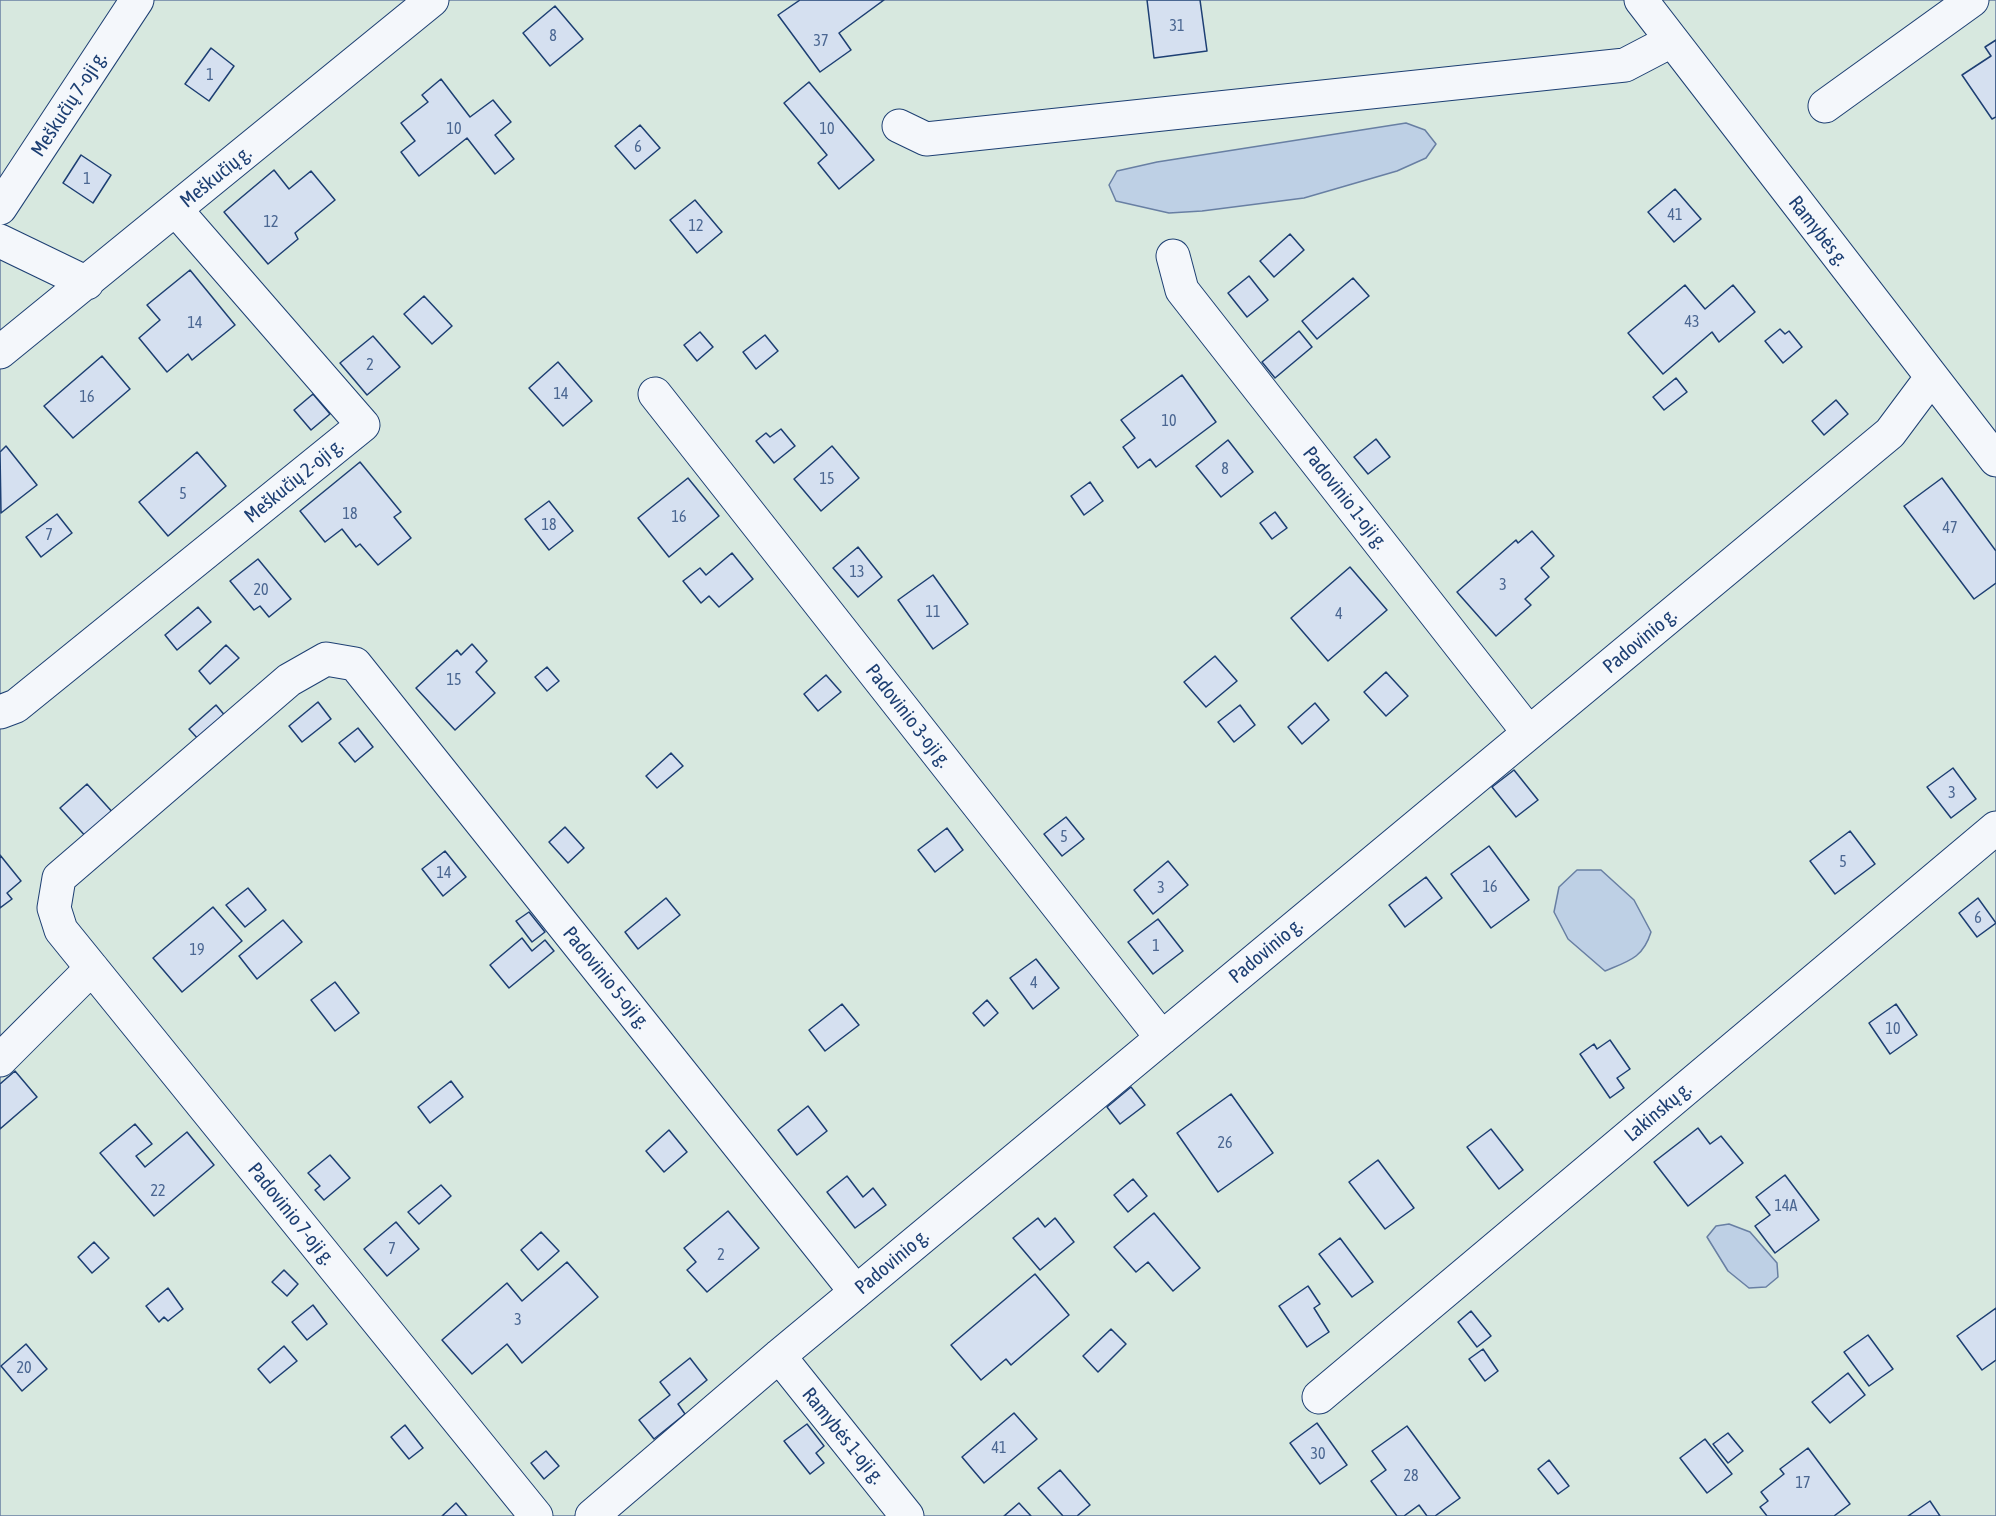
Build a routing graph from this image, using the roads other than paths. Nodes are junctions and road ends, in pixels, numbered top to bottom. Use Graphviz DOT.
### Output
graph roads {
  1 [pos="137,0"];
  2 [pos="432,0"];
  3 [pos="1641,0"];
  4 [pos="1972,0"];
  5 [pos="1671,41"];
  6 [pos="1825,106"];
  7 [pos="899,126"];
  8 [pos="0,208"];
  9 [pos="176,210"];
  10 [pos="0,241"];
  11 [pos="1173,256"];
  12 [pos="87,283"];
  13 [pos="0,352"];
  14 [pos="1931,378"];
  15 [pos="655,394"];
  16 [pos="1996,460"];
  17 [pos="356,664"];
  18 [pos="0,712"];
  19 [pos="1529,733"];
  20 [pos="1996,828"];
  21 [pos="92,968"];
  22 [pos="1162,1038"];
  23 [pos="0,1060"];
  24 [pos="856,1292"];
  25 [pos="778,1356"];
  26 [pos="1320,1397"];
  27 [pos="536,1516"];
  28 [pos="592,1516"];
  29 [pos="907,1516"];
  1 -- 8 [label="street, Meškučių 7-oji g."];
  2 -- 9 [label="street, Meškučių g."];
  3 -- 5 [label="street, Ramybės g."];
  4 -- 6 [label="street"];
  5 -- 7 [label="street"];
  5 -- 14 [label="street, Ramybės g."];
  9 -- 12 [label="street, Meškučių g."];
  9 -- 18 [label="street, Meškučių 2-oji g."];
  10 -- 12 [label="street"];
  11 -- 19 [label="street, Padovinio 1-oji g."];
  12 -- 13 [label="street, Meškučių g."];
  14 -- 16 [label="street, Ramybės g."];
  14 -- 19 [label="street, Padovinio g."];
  15 -- 22 [label="street, Padovinio 3-oji g."];
  17 -- 21 [label="street, Padovinio 7-oji g."];
  17 -- 24 [label="street, Padovinio 5-oji g."];
  19 -- 22 [label="street, Padovinio g."];
  20 -- 26 [label="street, Lakinskų g."];
  21 -- 23 [label="street"];
  21 -- 27 [label="street, Padovinio 7-oji g."];
  22 -- 24 [label="street, Padovinio g."];
  24 -- 25 [label="street, Padovinio g."];
  25 -- 28 [label="street, Padovinio g."];
  25 -- 29 [label="street, Ramybės 1-oji g."];
}
